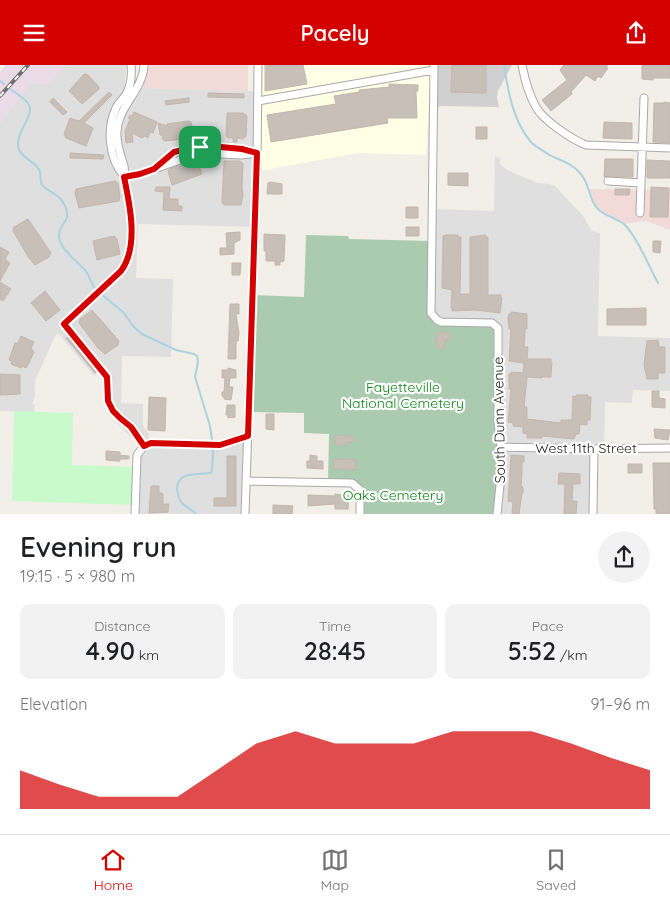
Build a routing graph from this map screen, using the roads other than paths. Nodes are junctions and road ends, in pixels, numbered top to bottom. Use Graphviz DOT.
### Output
graph roads {
  1 [pos="131,65"];
  2 [pos="144,65"];
  3 [pos="258,65"];
  4 [pos="522,65"];
  5 [pos="434,68"];
  6 [pos="644,98"];
  7 [pos="258,101"];
  8 [pos="642,147"];
  9 [pos="670,148"];
  10 [pos="257,153"];
  11 [pos="124,177"];
  12 [pos="608,181"];
  13 [pos="641,183"];
  14 [pos="640,213"];
  15 [pos="248,436"];
  16 [pos="144,446"];
  17 [pos="501,447"];
  18 [pos="670,448"];
  19 [pos="594,449"];
  20 [pos="246,481"];
  21 [pos="135,514"];
  22 [pos="245,514"];
  23 [pos="360,514"];
  24 [pos="497,514"];
  25 [pos="593,514"];
  1 -- 11 [label="street"];
  2 -- 11 [label="street"];
  3 -- 7 [label="street"];
  4 -- 8 [label="street"];
  5 -- 7 [label="street"];
  5 -- 17 [label="street, South Dunn Avenue"];
  6 -- 8 [label="street"];
  7 -- 10 [label="street"];
  8 -- 9 [label="street"];
  8 -- 13 [label="street"];
  10 -- 11 [label="street"];
  10 -- 15 [label="street"];
  11 -- 16 [label="street"];
  12 -- 13 [label="street"];
  13 -- 14 [label="street"];
  15 -- 16 [label="street"];
  15 -- 20 [label="street"];
  16 -- 21 [label="street"];
  17 -- 19 [label="street, West 11th Street"];
  17 -- 24 [label="street, South Dunn Avenue"];
  18 -- 19 [label="street, West 11th Street"];
  19 -- 25 [label="street"];
  20 -- 22 [label="street"];
  20 -- 23 [label="street"];
}
